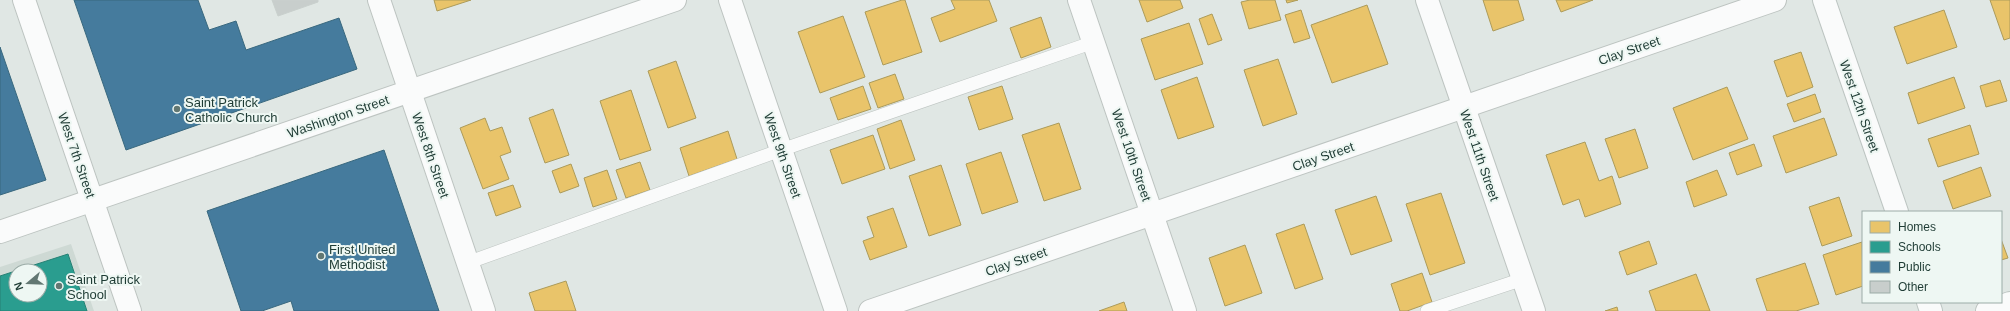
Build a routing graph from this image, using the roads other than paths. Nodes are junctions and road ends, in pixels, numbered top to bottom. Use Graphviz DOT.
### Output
graph roads {
  1 [pos="24,0"];
  2 [pos="379,0"];
  3 [pos="676,0"];
  4 [pos="730,0"];
  5 [pos="1079,0"];
  6 [pos="1427,0"];
  7 [pos="1774,0"];
  8 [pos="1824,0"];
  9 [pos="1094,42"];
  10 [pos="409,91"];
  11 [pos="1464,107"];
  12 [pos="781,150"];
  13 [pos="92,200"];
  14 [pos="1897,211"];
  15 [pos="1152,214"];
  16 [pos="0,232"];
  17 [pos="468,263"];
  18 [pos="1522,279"];
  19 [pos="2010,303"];
  20 [pos="130,311"];
  21 [pos="484,311"];
  22 [pos="836,311"];
  23 [pos="870,311"];
  24 [pos="1185,311"];
  25 [pos="1427,311"];
  26 [pos="1534,311"];
  27 [pos="1987,311"];
  1 -- 13 [label="street, West 7th Street"];
  2 -- 10 [label="street, West 8th Street"];
  3 -- 10 [label="street, Washington Street"];
  4 -- 12 [label="street, West 9th Street"];
  5 -- 9 [label="street, West 10th Street"];
  6 -- 11 [label="street, West 11th Street"];
  7 -- 11 [label="street, Clay Street"];
  8 -- 14 [label="street, West 12th Street"];
  9 -- 12 [label="lane"];
  9 -- 15 [label="street, West 10th Street"];
  10 -- 13 [label="street, Washington Street"];
  10 -- 17 [label="street, West 8th Street"];
  11 -- 15 [label="street, Clay Street"];
  11 -- 18 [label="street, West 11th Street"];
  12 -- 17 [label="lane"];
  12 -- 22 [label="street, West 9th Street"];
  13 -- 16 [label="street, Washington Street"];
  13 -- 20 [label="street, West 7th Street"];
  15 -- 23 [label="street, Clay Street"];
  15 -- 24 [label="street, West 10th Street"];
  17 -- 21 [label="street, West 8th Street"];
  18 -- 25 [label="lane"];
  18 -- 26 [label="street, West 11th Street"];
  19 -- 27 [label="street"];
}
